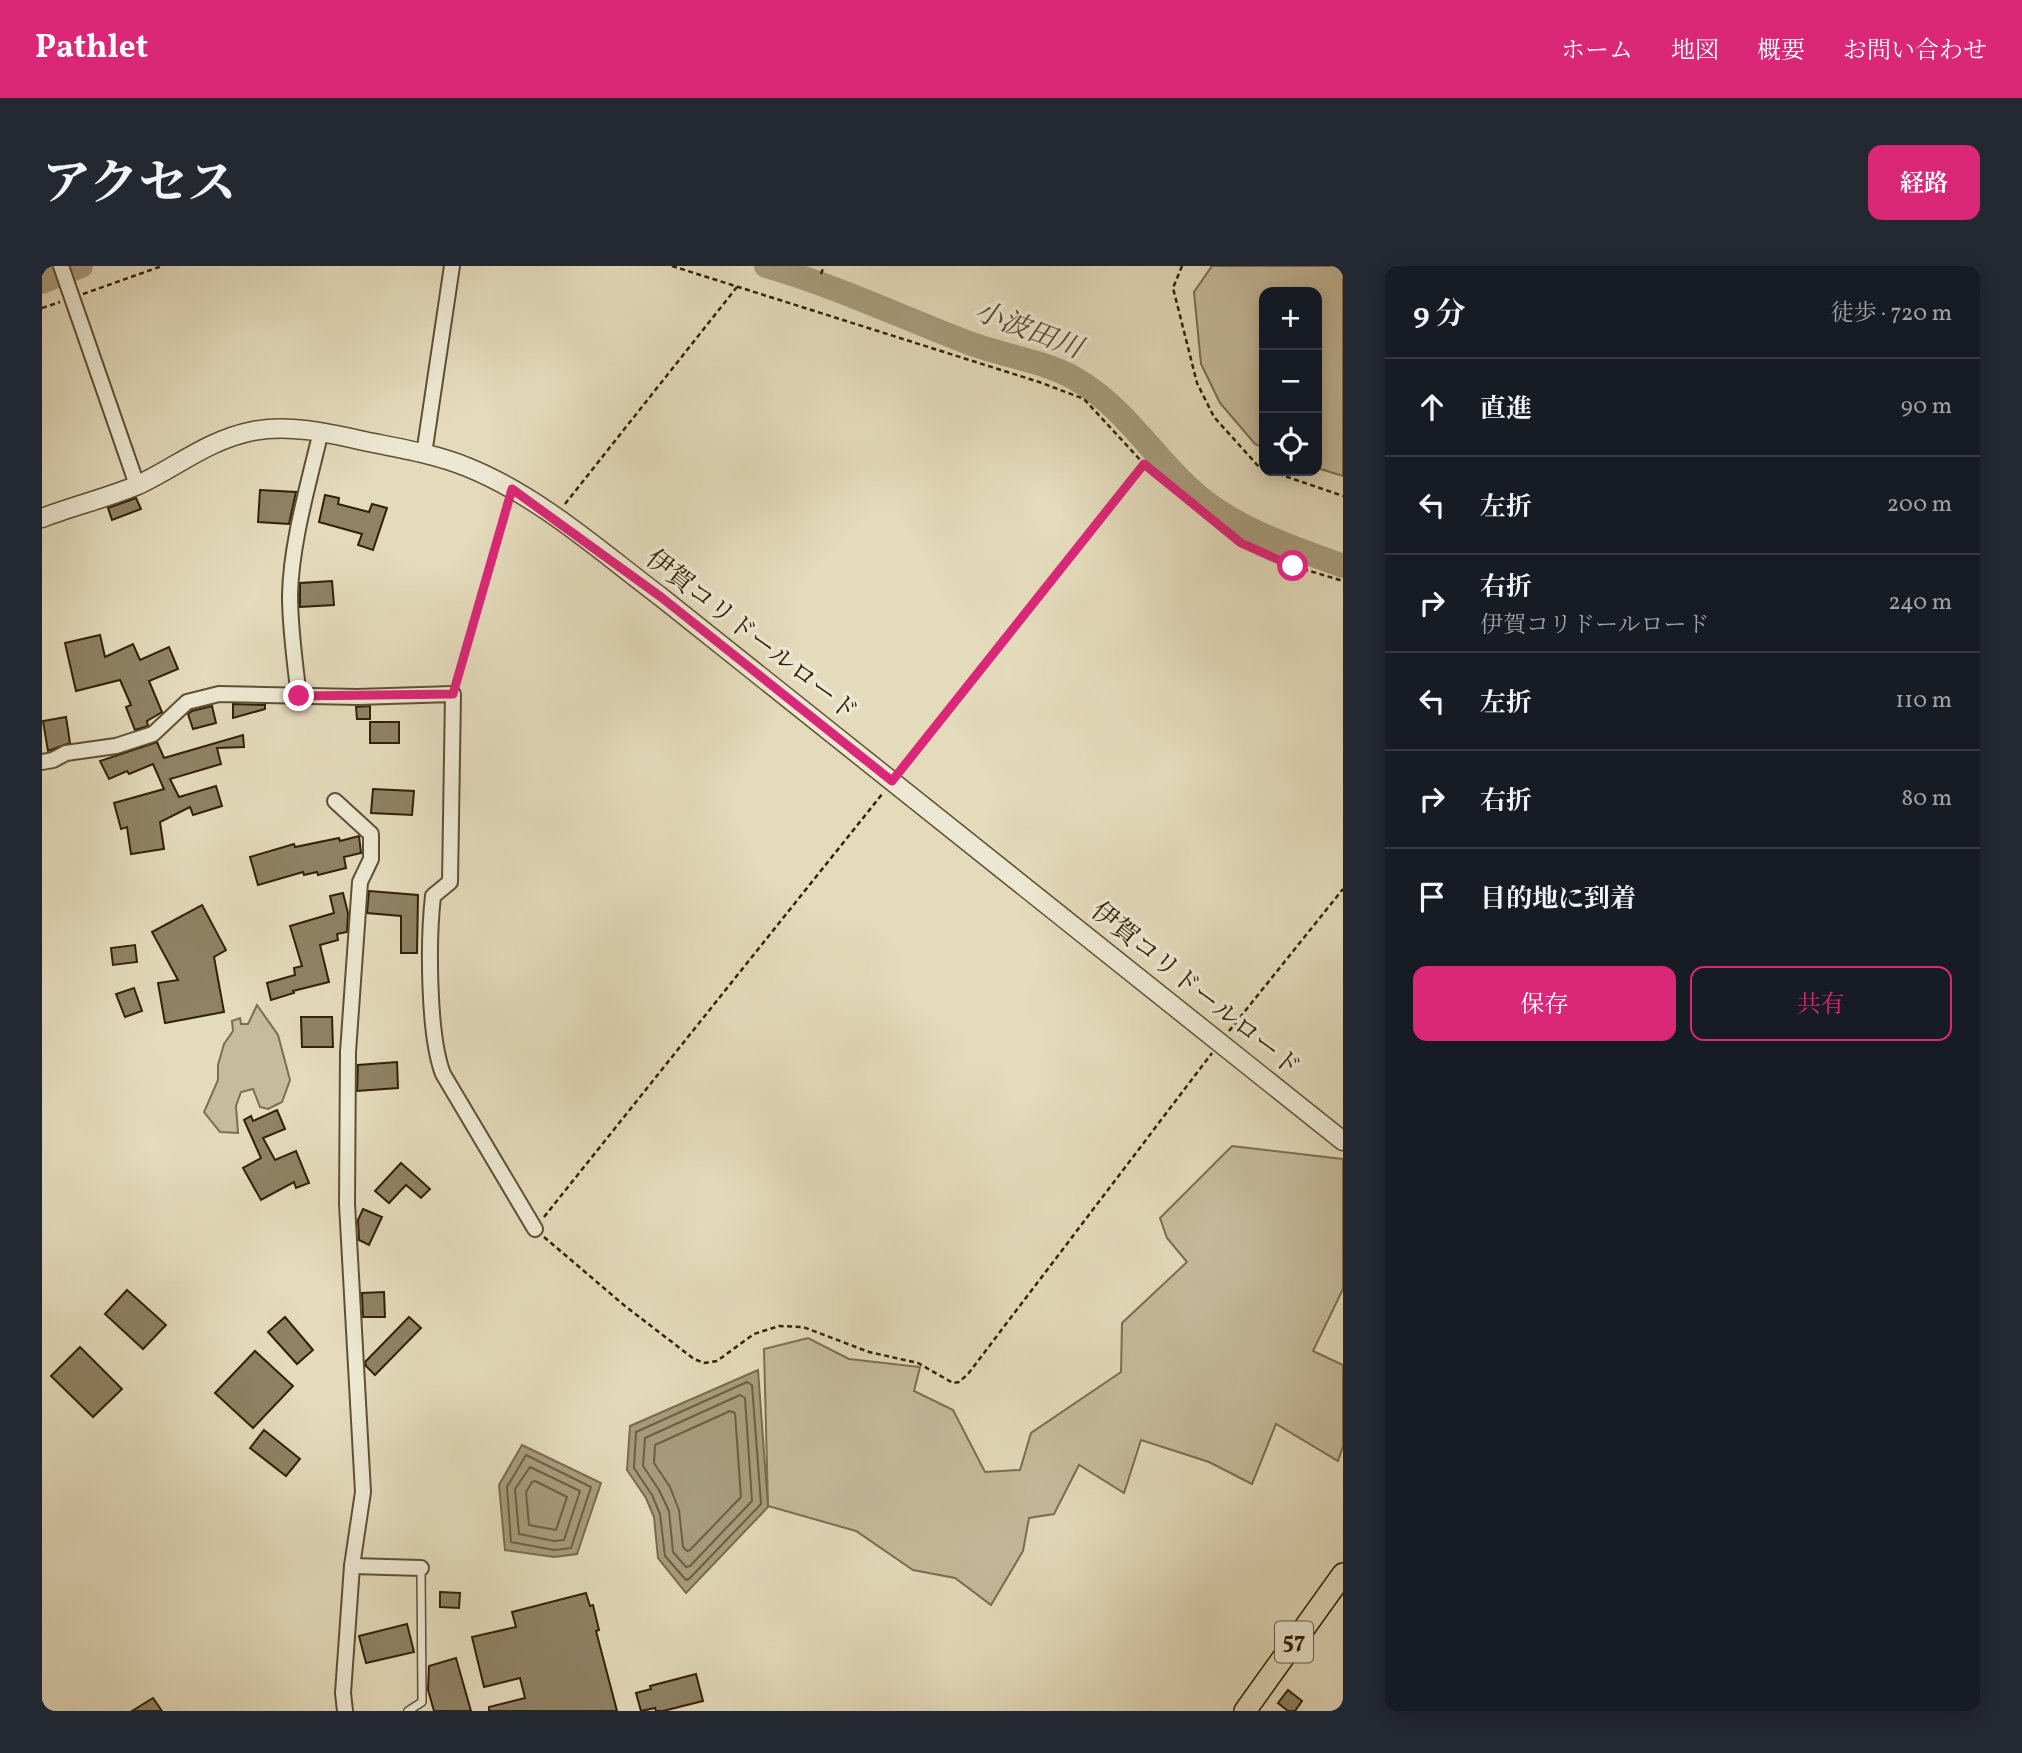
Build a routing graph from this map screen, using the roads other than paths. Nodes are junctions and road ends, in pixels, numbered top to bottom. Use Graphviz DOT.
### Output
graph roads {
  1 [pos="61,266"];
  2 [pos="452,266"];
  3 [pos="321,431"];
  4 [pos="424,454"];
  5 [pos="137,485"];
  6 [pos="42,518"];
  7 [pos="299,696"];
  8 [pos="42,762"];
  9 [pos="335,801"];
  10 [pos="1343,1141"];
  11 [pos="535,1228"];
  12 [pos="352,1566"];
  13 [pos="421,1568"];
  14 [pos="1343,1574"];
  15 [pos="345,1711"];
  16 [pos="408,1711"];
  17 [pos="1245,1711"];
  1 -- 5 [label="street"];
  2 -- 4 [label="street"];
  3 -- 4 [label="street, 伊賀コリドールロード"];
  3 -- 5 [label="street, 伊賀コリドールロード"];
  3 -- 7 [label="street"];
  4 -- 10 [label="street, 伊賀コリドールロード"];
  5 -- 6 [label="street, 伊賀コリドールロード"];
  7 -- 8 [label="street"];
  7 -- 11 [label="street"];
  9 -- 12 [label="street"];
  12 -- 13 [label="street"];
  12 -- 15 [label="street"];
  13 -- 16 [label="lane"];
  14 -- 17 [label="main road, 57"];
}
